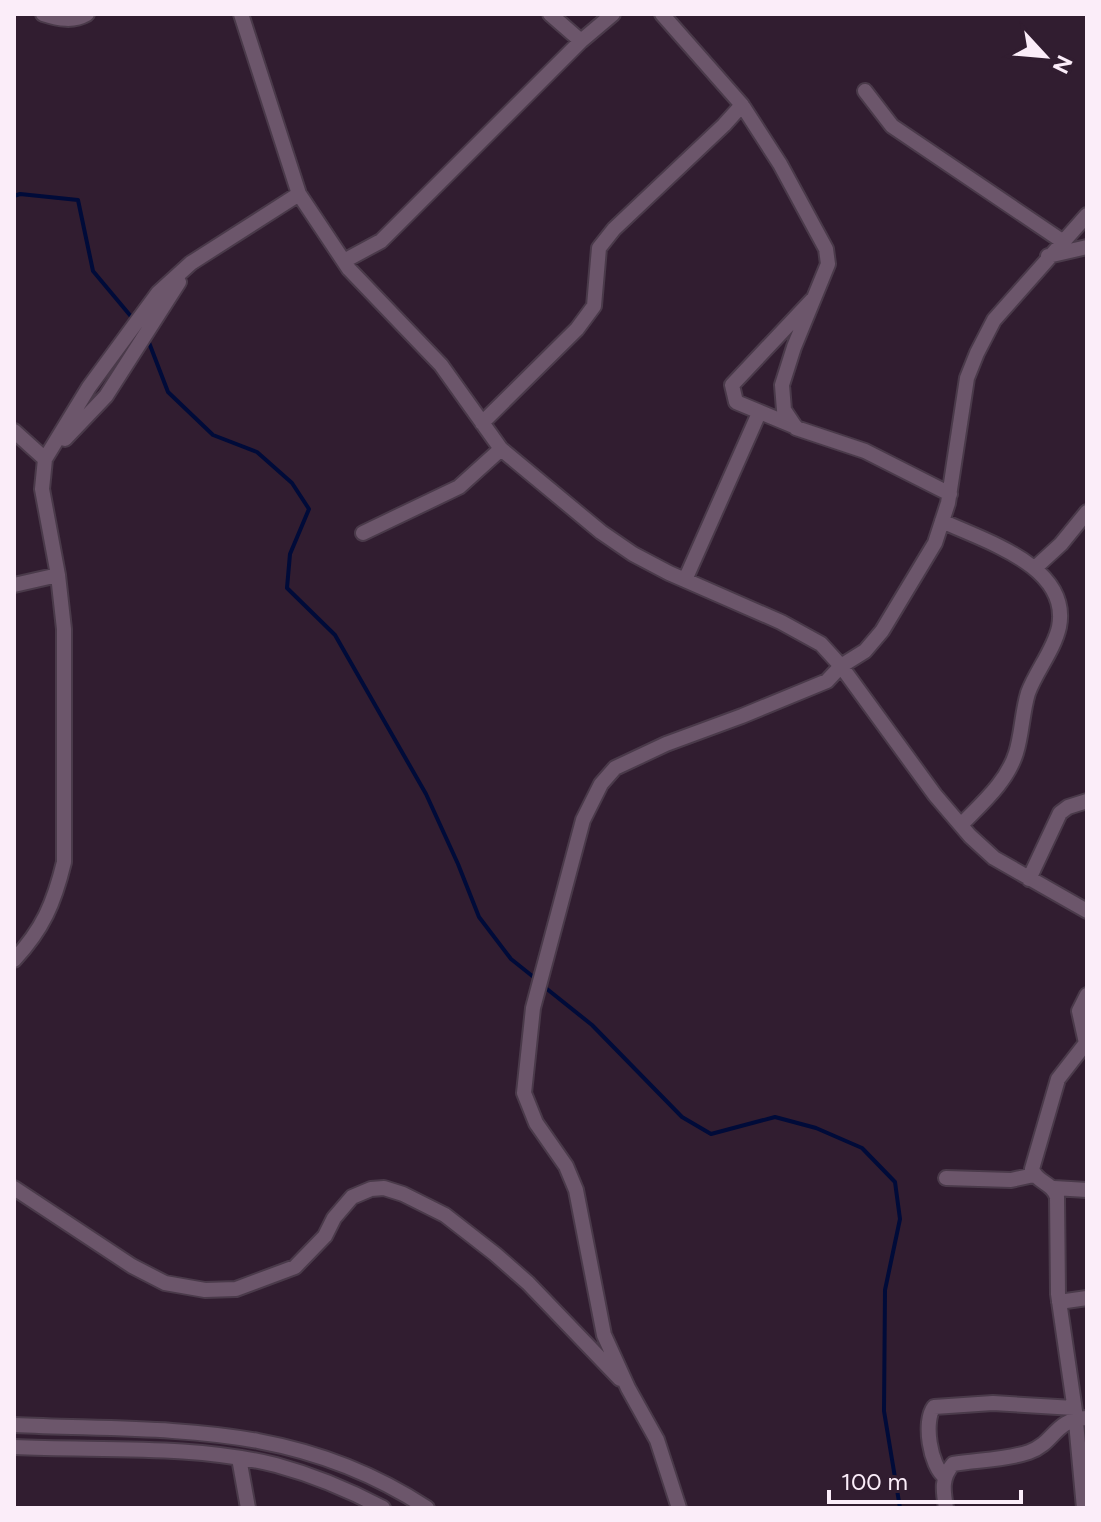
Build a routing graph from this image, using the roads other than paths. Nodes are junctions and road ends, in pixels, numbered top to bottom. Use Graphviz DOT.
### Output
graph roads {
  1 [pos="43,14"];
  2 [pos="87,14"];
  3 [pos="241,14"];
  4 [pos="550,14"];
  5 [pos="613,14"];
  6 [pos="662,14"];
  7 [pos="581,41"];
  8 [pos="865,91"];
  9 [pos="742,105"];
  10 [pos="299,194"];
  11 [pos="1087,215"];
  12 [pos="1062,241"];
  13 [pos="1087,247"];
  14 [pos="1047,256"];
  15 [pos="344,261"];
  16 [pos="816,296"];
  17 [pos="130,343"];
  18 [pos="759,413"];
  19 [pos="482,423"];
  20 [pos="796,428"];
  21 [pos="14,431"];
  22 [pos="501,449"];
  23 [pos="45,459"];
  24 [pos="950,494"];
  25 [pos="1087,512"];
  26 [pos="942,521"];
  27 [pos="363,533"];
  28 [pos="1036,567"];
  29 [pos="58,575"];
  30 [pos="685,580"];
  31 [pos="14,585"];
  32 [pos="841,666"];
  33 [pos="1087,801"];
  34 [pos="961,825"];
  35 [pos="1029,879"];
  36 [pos="1087,911"];
  37 [pos="14,960"];
  38 [pos="1087,995"];
  39 [pos="1086,1044"];
  40 [pos="1034,1175"];
  41 [pos="946,1178"];
  42 [pos="14,1188"];
  43 [pos="1054,1188"];
  44 [pos="1087,1190"];
  45 [pos="1087,1298"];
  46 [pos="1059,1302"];
  47 [pos="628,1388"];
  48 [pos="1079,1415"];
  49 [pos="14,1425"];
  50 [pos="14,1447"];
  51 [pos="239,1458"];
  52 [pos="945,1477"];
  53 [pos="248,1508"];
  54 [pos="383,1508"];
  55 [pos="427,1508"];
  56 [pos="679,1508"];
  57 [pos="946,1508"];
  58 [pos="1084,1508"];
  1 -- 2 [label="street"];
  3 -- 10 [label="street"];
  4 -- 7 [label="street"];
  5 -- 7 [label="street"];
  6 -- 9 [label="street"];
  7 -- 15 [label="street"];
  8 -- 12 [label="street"];
  9 -- 16 [label="street"];
  9 -- 19 [label="street"];
  10 -- 15 [label="street"];
  10 -- 17 [label="street"];
  11 -- 12 [label="street"];
  12 -- 14 [label="street"];
  13 -- 14 [label="street"];
  14 -- 24 [label="street"];
  15 -- 19 [label="street"];
  16 -- 18 [label="street"];
  16 -- 20 [label="street"];
  17 -- 23 [label="street"];
  17 -- 23 [label="street"];
  18 -- 20 [label="street"];
  18 -- 30 [label="street"];
  19 -- 22 [label="street"];
  20 -- 24 [label="street"];
  21 -- 23 [label="street"];
  22 -- 27 [label="street"];
  22 -- 30 [label="street"];
  23 -- 29 [label="street"];
  24 -- 26 [label="street"];
  25 -- 28 [label="street"];
  26 -- 28 [label="street"];
  26 -- 32 [label="street"];
  28 -- 34 [label="street"];
  29 -- 31 [label="street"];
  29 -- 37 [label="street"];
  30 -- 32 [label="street"];
  32 -- 34 [label="street"];
  32 -- 47 [label="street"];
  33 -- 35 [label="street"];
  34 -- 35 [label="street"];
  35 -- 36 [label="street"];
  38 -- 39 [label="street"];
  39 -- 40 [label="street"];
  40 -- 41 [label="street"];
  40 -- 43 [label="street"];
  42 -- 47 [label="street"];
  43 -- 44 [label="street"];
  43 -- 46 [label="street"];
  45 -- 46 [label="street"];
  46 -- 48 [label="street"];
  47 -- 56 [label="street"];
  48 -- 52 [label="street"];
  48 -- 52 [label="street"];
  48 -- 58 [label="street"];
  49 -- 55 [label="street"];
  50 -- 51 [label="street"];
  51 -- 53 [label="street"];
  51 -- 54 [label="street"];
  52 -- 57 [label="street"];
}
